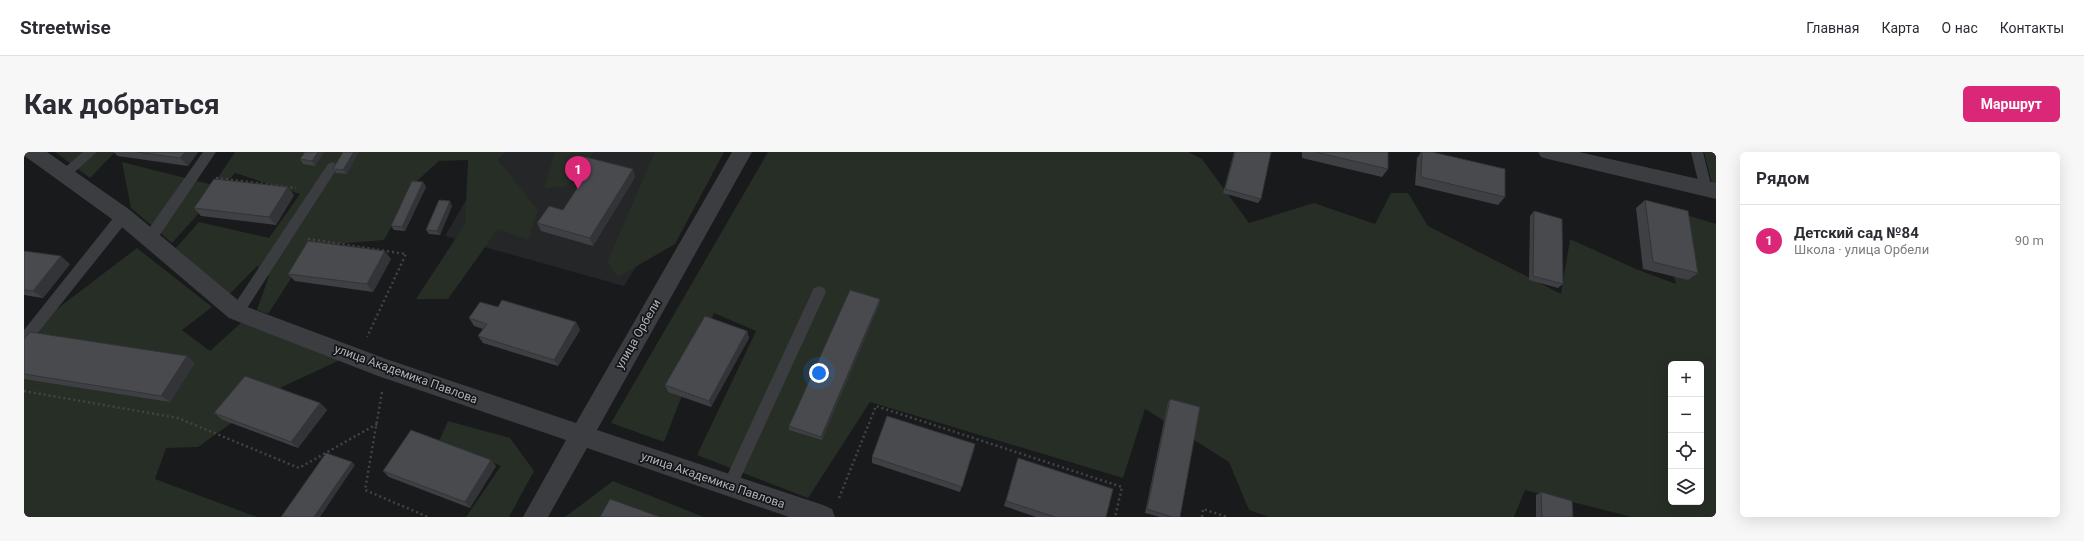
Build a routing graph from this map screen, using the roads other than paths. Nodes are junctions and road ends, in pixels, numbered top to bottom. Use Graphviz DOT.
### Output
graph roads {
  1 [pos="33,152"];
  2 [pos="91,152"];
  3 [pos="210,152"];
  4 [pos="742,152"];
  5 [pos="1548,152"];
  6 [pos="1697,152"];
  7 [pos="332,167"];
  8 [pos="65,174"];
  9 [pos="1711,190"];
  10 [pos="123,216"];
  11 [pos="150,238"];
  12 [pos="819,292"];
  13 [pos="237,312"];
  14 [pos="24,340"];
  15 [pos="580,435"];
  16 [pos="730,485"];
  17 [pos="830,510"];
  18 [pos="535,517"];
  1 -- 8 [label="street, улица Академика Павлова"];
  2 -- 8 [label="lane"];
  3 -- 11 [label="lane"];
  4 -- 15 [label="street, улица Орбели"];
  5 -- 9 [label="street"];
  6 -- 9 [label="lane"];
  7 -- 13 [label="lane"];
  8 -- 10 [label="street, улица Академика Павлова"];
  10 -- 11 [label="street, улица Академика Павлова"];
  10 -- 14 [label="lane"];
  11 -- 13 [label="street, улица Академика Павлова"];
  12 -- 16 [label="lane"];
  13 -- 15 [label="street, улица Академика Павлова"];
  15 -- 16 [label="street, улица Академика Павлова"];
  15 -- 18 [label="street, улица Орбели"];
  16 -- 17 [label="street, улица Академика Павлова"];
}
